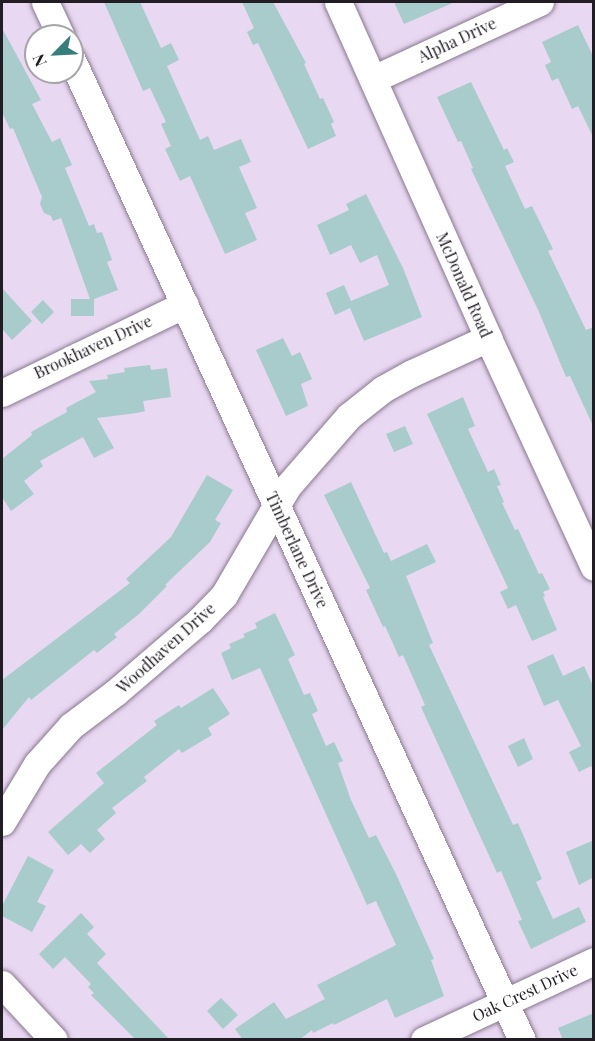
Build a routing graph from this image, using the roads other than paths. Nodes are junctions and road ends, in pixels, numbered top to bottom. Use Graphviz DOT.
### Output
graph roads {
  1 [pos="45,2"];
  2 [pos="338,2"];
  3 [pos="540,2"];
  4 [pos="55,24"];
  5 [pos="373,79"];
  6 [pos="83,84"];
  7 [pos="185,304"];
  8 [pos="488,338"];
  9 [pos="2,393"];
  10 [pos="276,506"];
  11 [pos="594,567"];
  12 [pos="2,822"];
  13 [pos="594,961"];
  14 [pos="2,984"];
  15 [pos="506,1003"];
  16 [pos="54,1040"];
  17 [pos="424,1040"];
  18 [pos="522,1040"];
  1 -- 4 [label="street"];
  2 -- 5 [label="street, McDonald Road"];
  3 -- 5 [label="street, Alpha Drive"];
  5 -- 8 [label="street, McDonald Road"];
  6 -- 7 [label="street, Timberlane Drive"];
  7 -- 9 [label="street, Brookhaven Drive"];
  7 -- 10 [label="street, Timberlane Drive"];
  8 -- 10 [label="street, Woodhaven Drive"];
  8 -- 11 [label="street, McDonald Road"];
  10 -- 12 [label="street, Woodhaven Drive"];
  10 -- 15 [label="street, Timberlane Drive"];
  13 -- 15 [label="street, Oak Crest Drive"];
  14 -- 16 [label="street"];
  15 -- 17 [label="street, Oak Crest Drive"];
  15 -- 18 [label="street, Timberlane Drive"];
}
